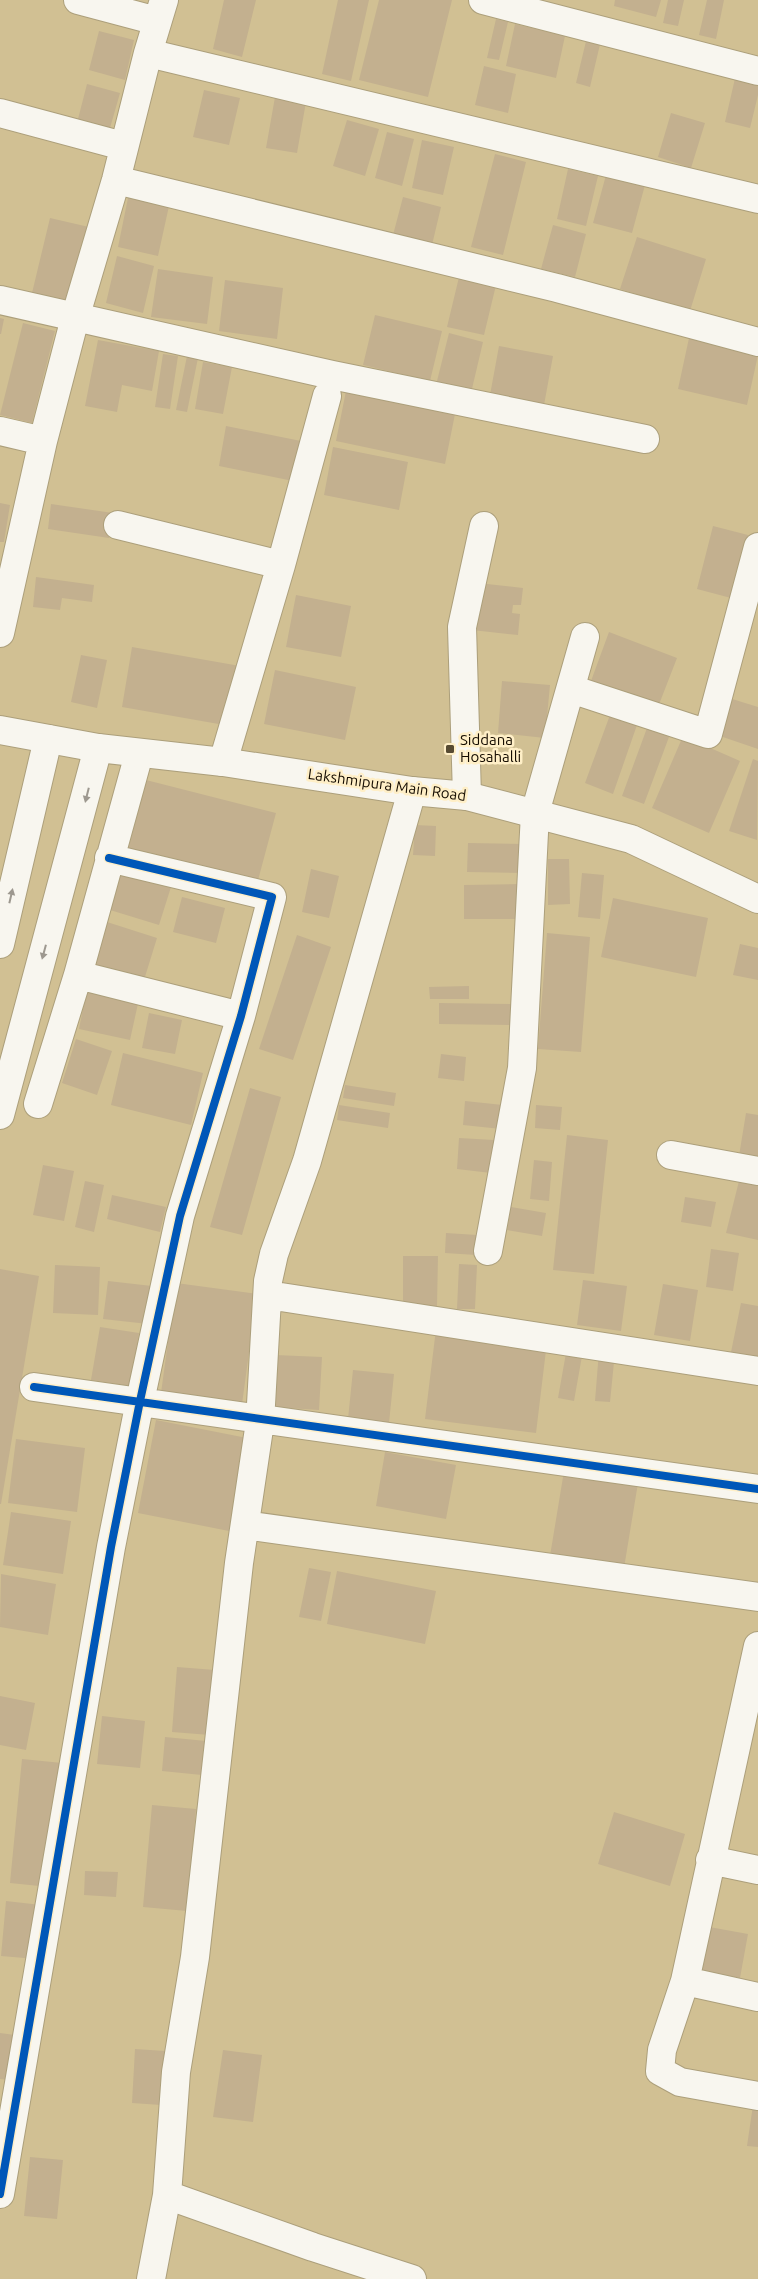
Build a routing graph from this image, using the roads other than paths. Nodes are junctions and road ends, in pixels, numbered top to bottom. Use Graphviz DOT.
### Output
graph roads {
  1 [pos="78,0"];
  2 [pos="483,0"];
  3 [pos="160,10"];
  4 [pos="148,53"];
  5 [pos="758,71"];
  6 [pos="0,113"];
  7 [pos="124,146"];
  8 [pos="116,180"];
  9 [pos="758,199"];
  10 [pos="0,300"];
  11 [pos="75,318"];
  12 [pos="758,342"];
  13 [pos="327,396"];
  14 [pos="0,430"];
  15 [pos="645,439"];
  16 [pos="43,441"];
  17 [pos="118,525"];
  18 [pos="484,526"];
  19 [pos="758,547"];
  20 [pos="8,565"];
  21 [pos="281,565"];
  22 [pos="0,633"];
  23 [pos="585,637"];
  24 [pos="571,689"];
  25 [pos="0,730"];
  26 [pos="48,738"];
  27 [pos="98,748"];
  28 [pos="139,754"];
  29 [pos="223,762"];
  30 [pos="412,791"];
  31 [pos="467,796"];
  32 [pos="536,812"];
  33 [pos="109,858"];
  34 [pos="758,899"];
  35 [pos="0,944"];
  36 [pos="78,975"];
  37 [pos="241,1016"];
  38 [pos="38,1104"];
  39 [pos="0,1115"];
  40 [pos="671,1155"];
  41 [pos="758,1171"];
  42 [pos="488,1251"];
  43 [pos="268,1295"];
  44 [pos="758,1371"];
  45 [pos="34,1387"];
  46 [pos="140,1401"];
  47 [pos="260,1418"];
  48 [pos="758,1489"];
  49 [pos="245,1525"];
  50 [pos="758,1597"];
  51 [pos="758,1646"];
  52 [pos="746,1749"];
  53 [pos="710,1860"];
  54 [pos="758,1870"];
  55 [pos="685,1981"];
  56 [pos="758,1997"];
  57 [pos="758,2096"];
  58 [pos="0,2194"];
  59 [pos="167,2195"];
  60 [pos="151,2279"];
  61 [pos="412,2279"];
  1 -- 3 [label="street"];
  2 -- 5 [label="street"];
  3 -- 4 [label="street"];
  4 -- 7 [label="street"];
  4 -- 9 [label="street"];
  6 -- 7 [label="street"];
  7 -- 8 [label="street"];
  8 -- 11 [label="street"];
  8 -- 12 [label="street"];
  10 -- 11 [label="street"];
  11 -- 15 [label="street"];
  11 -- 16 [label="street"];
  13 -- 21 [label="street"];
  14 -- 16 [label="street"];
  16 -- 20 [label="street"];
  17 -- 21 [label="street"];
  18 -- 31 [label="street"];
  19 -- 24 [label="street"];
  20 -- 22 [label="street"];
  21 -- 29 [label="street"];
  23 -- 24 [label="street"];
  24 -- 32 [label="street"];
  25 -- 26 [label="street, Lakshmipura Main Road"];
  26 -- 27 [label="street, Lakshmipura Main Road"];
  35 -- 26 [label="street, one-way"];
  27 -- 28 [label="street, Lakshmipura Main Road"];
  27 -- 39 [label="street, one-way"];
  28 -- 29 [label="street, Lakshmipura Main Road"];
  28 -- 33 [label="street"];
  29 -- 30 [label="street, Lakshmipura Main Road"];
  30 -- 31 [label="street, Lakshmipura Main Road"];
  30 -- 43 [label="street"];
  31 -- 32 [label="street, Lakshmipura Main Road"];
  32 -- 34 [label="street, Lakshmipura Main Road"];
  32 -- 42 [label="street"];
  33 -- 36 [label="street"];
  33 -- 37 [label="street"];
  36 -- 37 [label="street"];
  36 -- 38 [label="street"];
  37 -- 46 [label="street"];
  40 -- 41 [label="street"];
  43 -- 44 [label="street"];
  43 -- 47 [label="street"];
  45 -- 46 [label="street"];
  46 -- 47 [label="street"];
  46 -- 58 [label="street"];
  47 -- 48 [label="street"];
  47 -- 49 [label="street"];
  49 -- 50 [label="street"];
  49 -- 59 [label="street"];
  51 -- 52 [label="street"];
  52 -- 53 [label="street"];
  53 -- 54 [label="street"];
  53 -- 55 [label="street"];
  55 -- 56 [label="street"];
  55 -- 57 [label="street"];
  59 -- 60 [label="street"];
  59 -- 61 [label="street"];
}
